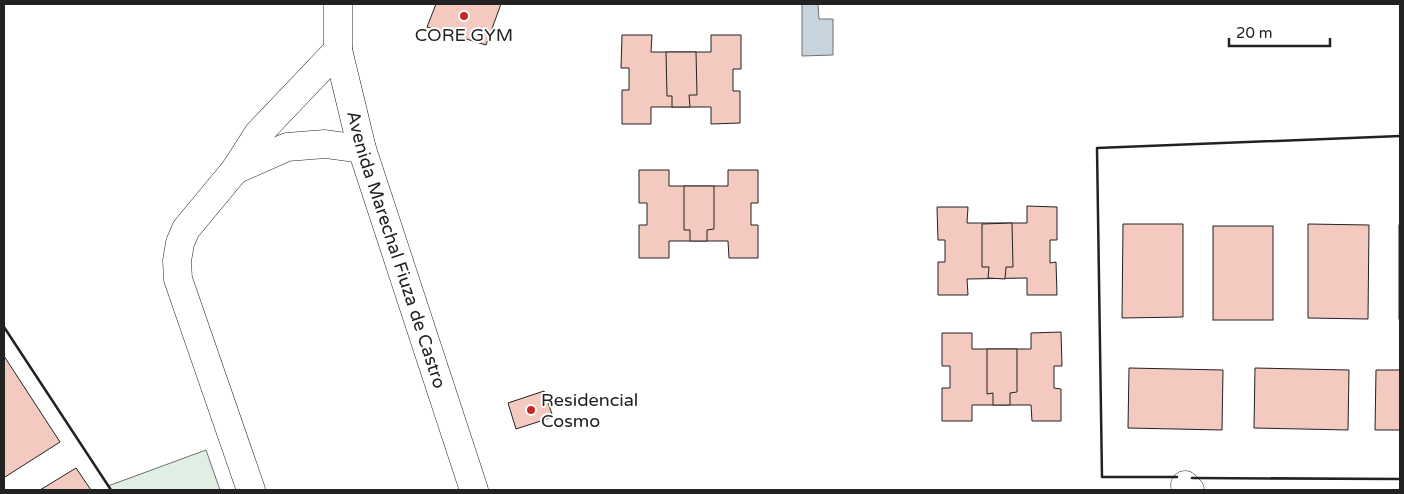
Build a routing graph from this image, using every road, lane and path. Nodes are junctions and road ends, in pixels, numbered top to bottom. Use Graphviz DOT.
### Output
graph roads {
  1 [pos="338,4"];
  2 [pos="338,50"];
  3 [pos="362,149"];
  4 [pos="235,170"];
  5 [pos="251,490"];
  6 [pos="474,490"];
  1 -- 2 [label="street, Avenida Marechal Fiuza de Castro"];
  2 -- 3 [label="street, Avenida Marechal Fiuza de Castro"];
  2 -- 4 [label="street"];
  3 -- 4 [label="street"];
  3 -- 6 [label="street, Avenida Marechal Fiuza de Castro"];
  4 -- 5 [label="street"];
}
